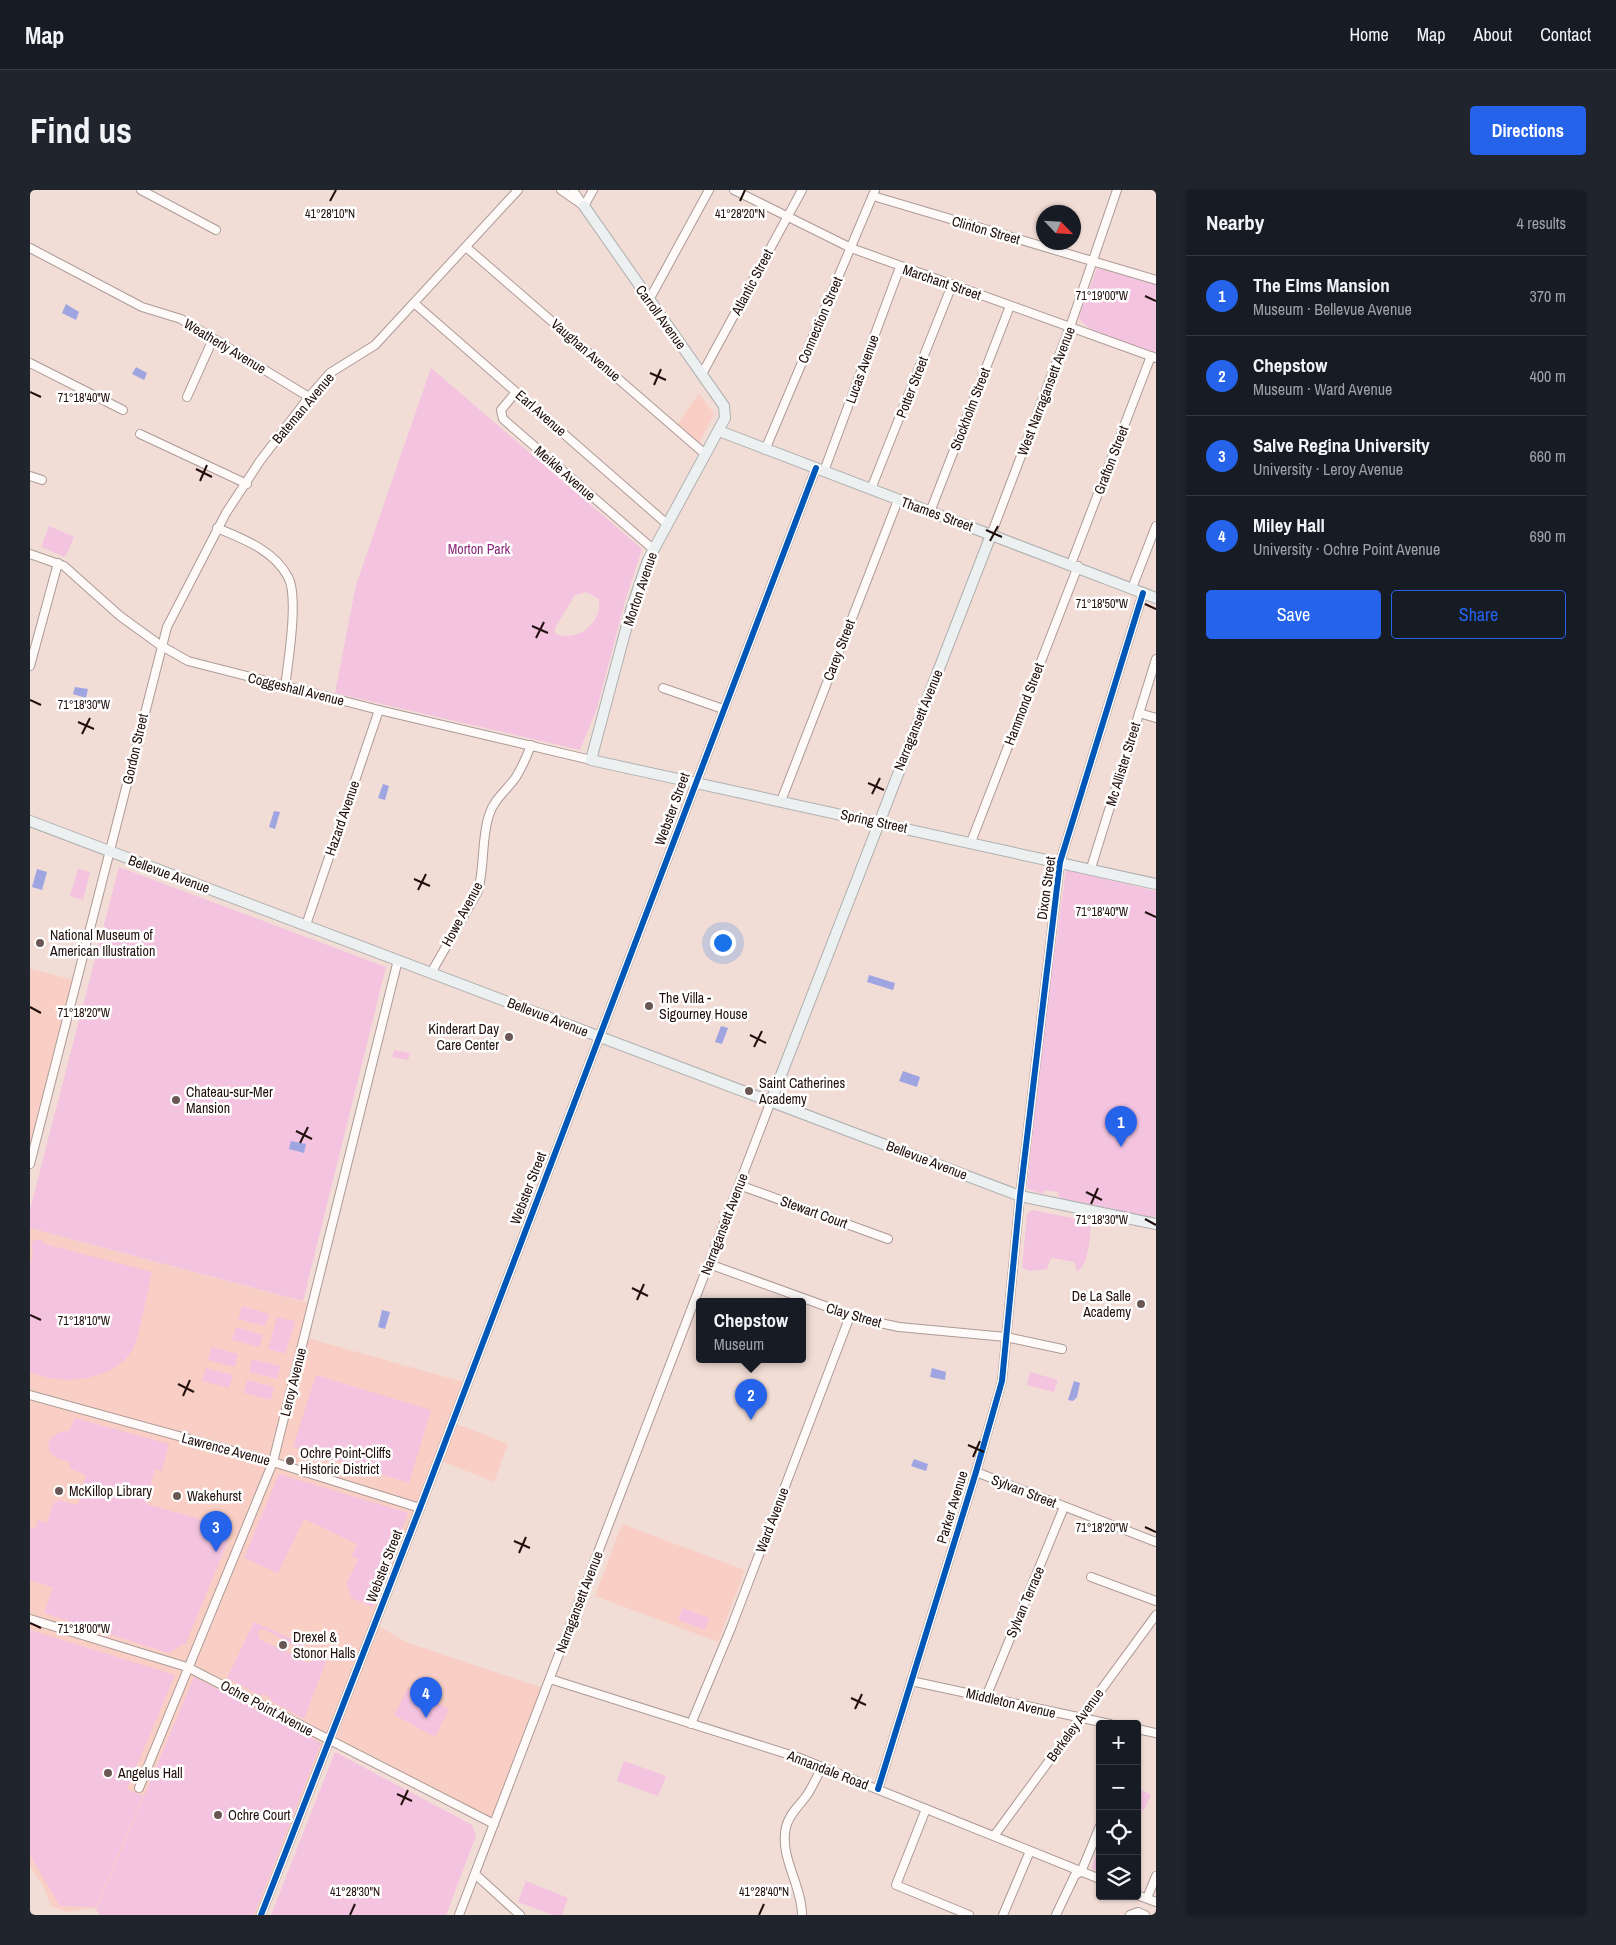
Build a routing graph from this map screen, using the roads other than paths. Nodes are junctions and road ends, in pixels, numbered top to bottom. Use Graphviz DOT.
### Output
graph roads {
  1 [pos="141,190"];
  2 [pos="518,190"];
  3 [pos="560,190"];
  4 [pos="573,190"];
  5 [pos="593,190"];
  6 [pos="709,190"];
  7 [pos="734,190"];
  8 [pos="802,190"];
  9 [pos="1117,190"];
  10 [pos="874,193"];
  11 [pos="584,206"];
  12 [pos="787,218"];
  13 [pos="216,230"];
  14 [pos="466,247"];
  15 [pos="30,248"];
  16 [pos="851,248"];
  17 [pos="1092,261"];
  18 [pos="900,267"];
  19 [pos="1156,280"];
  20 [pos="952,285"];
  21 [pos="649,300"];
  22 [pos="414,303"];
  23 [pos="1010,306"];
  24 [pos="1070,327"];
  25 [pos="213,340"];
  26 [pos="1153,357"];
  27 [pos="30,363"];
  28 [pos="702,374"];
  29 [pos="516,392"];
  30 [pos="187,397"];
  31 [pos="310,397"];
  32 [pos="123,410"];
  33 [pos="719,431"];
  34 [pos="140,434"];
  35 [pos="765,450"];
  36 [pos="705,454"];
  37 [pos="820,470"];
  38 [pos="30,476"];
  39 [pos="42,480"];
  40 [pos="247,484"];
  41 [pos="872,489"];
  42 [pos="898,500"];
  43 [pos="930,512"];
  44 [pos="668,524"];
  45 [pos="1156,526"];
  46 [pos="217,528"];
  47 [pos="991,535"];
  48 [pos="653,549"];
  49 [pos="30,554"];
  50 [pos="58,563"];
  51 [pos="1074,565"];
  52 [pos="1132,588"];
  53 [pos="1143,593"];
  54 [pos="1156,598"];
  55 [pos="160,646"];
  56 [pos="1156,659"];
  57 [pos="30,666"];
  58 [pos="285,687"];
  59 [pos="663,688"];
  60 [pos="379,710"];
  61 [pos="723,710"];
  62 [pos="1139,713"];
  63 [pos="1156,718"];
  64 [pos="531,745"];
  65 [pos="591,760"];
  66 [pos="695,782"];
  67 [pos="781,801"];
  68 [pos="30,821"];
  69 [pos="878,822"];
  70 [pos="971,842"];
  71 [pos="110,852"];
  72 [pos="1060,862"];
  73 [pos="1091,868"];
  74 [pos="1156,884"];
  75 [pos="306,925"];
  76 [pos="398,960"];
  77 [pos="431,972"];
  78 [pos="599,1037"];
  79 [pos="771,1101"];
  80 [pos="30,1164"];
  81 [pos="739,1185"];
  82 [pos="1020,1196"];
  83 [pos="1156,1224"];
  84 [pos="888,1239"];
  85 [pos="709,1264"];
  86 [pos="801,1298"];
  87 [pos="806,1300"];
  88 [pos="850,1316"];
  89 [pos="1006,1337"];
  90 [pos="1062,1349"];
  91 [pos="30,1395"];
  92 [pos="273,1462"];
  93 [pos="976,1472"];
  94 [pos="1064,1507"];
  95 [pos="420,1508"];
  96 [pos="1156,1542"];
  97 [pos="1091,1577"];
  98 [pos="1156,1601"];
  99 [pos="1156,1615"];
  100 [pos="30,1619"];
  101 [pos="188,1667"];
  102 [pos="550,1679"];
  103 [pos="911,1681"];
  104 [pos="986,1697"];
  105 [pos="1079,1718"];
  106 [pos="1096,1721"];
  107 [pos="1156,1723"];
  108 [pos="691,1724"];
  109 [pos="1153,1732"];
  110 [pos="330,1741"];
  111 [pos="822,1767"];
  112 [pos="139,1788"];
  113 [pos="878,1789"];
  114 [pos="926,1809"];
  115 [pos="494,1824"];
  116 [pos="994,1836"];
  117 [pos="1096,1836"];
  118 [pos="1030,1851"];
  119 [pos="1081,1872"];
  120 [pos="475,1874"];
  121 [pos="1156,1876"];
  122 [pos="1096,1878"];
  123 [pos="1141,1896"];
  124 [pos="1147,1898"];
  125 [pos="1156,1902"];
  126 [pos="260,1915"];
  127 [pos="459,1915"];
  128 [pos="520,1915"];
  129 [pos="802,1915"];
  130 [pos="969,1915"];
  131 [pos="1003,1915"];
  132 [pos="1056,1915"];
  133 [pos="1130,1915"];
  134 [pos="1145,1915"];
  1 -- 13 [label="street"];
  2 -- 14 [label="street, Bateman Avenue"];
  3 -- 11 [label="street, Carroll Avenue"];
  4 -- 11 [label="street, Carroll Avenue"];
  5 -- 11 [label="street"];
  6 -- 21 [label="street"];
  7 -- 12 [label="street, Marchant Street"];
  8 -- 12 [label="street, Atlantic Street"];
  9 -- 17 [label="street, West Narragansett Avenue"];
  10 -- 16 [label="street, Connection Street"];
  10 -- 17 [label="street, Clinton Street"];
  11 -- 21 [label="main road, Carroll Avenue"];
  12 -- 16 [label="street, Marchant Street"];
  12 -- 28 [label="street, Atlantic Street"];
  14 -- 22 [label="street, Bateman Avenue"];
  14 -- 36 [label="street, Vaughan Avenue"];
  15 -- 25 [label="street, Weatherly Avenue"];
  16 -- 18 [label="street, Marchant Street"];
  16 -- 35 [label="street, Connection Street"];
  17 -- 19 [label="street, Clinton Street"];
  17 -- 24 [label="street, West Narragansett Avenue"];
  18 -- 20 [label="street, Marchant Street"];
  18 -- 37 [label="street, Lucas Avenue"];
  20 -- 23 [label="street, Marchant Street"];
  20 -- 41 [label="street, Potter Street"];
  21 -- 28 [label="main road, Carroll Avenue"];
  22 -- 29 [label="street, Earl Avenue"];
  22 -- 31 [label="street, Bateman Avenue"];
  23 -- 24 [label="street, Marchant Street"];
  23 -- 43 [label="street, Stockholm Street"];
  24 -- 26 [label="street, Marchant Street"];
  24 -- 47 [label="street, West Narragansett Avenue"];
  25 -- 30 [label="street"];
  25 -- 31 [label="street, Weatherly Avenue"];
  26 -- 51 [label="street, Grafton Street"];
  27 -- 32 [label="street"];
  28 -- 33 [label="main road, Carroll Avenue"];
  29 -- 44 [label="street, Earl Avenue"];
  29 -- 48 [label="street, Meikle Avenue"];
  31 -- 40 [label="street, Bateman Avenue"];
  33 -- 35 [label="main road, Thames Street"];
  33 -- 36 [label="main road, Morton Avenue"];
  34 -- 40 [label="street"];
  35 -- 37 [label="main road, Thames Street"];
  36 -- 44 [label="main road, Morton Avenue"];
  37 -- 41 [label="main road, Thames Street"];
  37 -- 61 [label="street, Webster Street"];
  38 -- 39 [label="street"];
  40 -- 46 [label="street, Bateman Avenue"];
  41 -- 42 [label="main road, Thames Street"];
  42 -- 43 [label="main road, Thames Street"];
  42 -- 67 [label="street, Carey Street"];
  43 -- 47 [label="main road, Thames Street"];
  44 -- 48 [label="main road, Morton Avenue"];
  45 -- 52 [label="street"];
  46 -- 55 [label="street, Bateman Avenue"];
  46 -- 58 [label="street"];
  47 -- 51 [label="main road, Thames Street"];
  47 -- 69 [label="main road, Narragansett Avenue"];
  48 -- 65 [label="main road, Morton Avenue"];
  49 -- 50 [label="street, Coggeshall Avenue"];
  50 -- 55 [label="street, Coggeshall Avenue"];
  50 -- 57 [label="street"];
  51 -- 52 [label="main road, Thames Street"];
  51 -- 70 [label="street, Hammond Street"];
  52 -- 53 [label="main road, Thames Street"];
  53 -- 54 [label="main road, Thames Street"];
  53 -- 72 [label="street, Dixon Street"];
  55 -- 58 [label="street, Coggeshall Avenue"];
  55 -- 71 [label="street, Gordon Street"];
  56 -- 62 [label="street, Mc Allister Street"];
  58 -- 60 [label="street, Coggeshall Avenue"];
  59 -- 61 [label="street"];
  60 -- 64 [label="street, Coggeshall Avenue"];
  60 -- 75 [label="street, Hazard Avenue"];
  61 -- 66 [label="street, Webster Street"];
  62 -- 63 [label="street"];
  62 -- 73 [label="street, Mc Allister Street"];
  64 -- 65 [label="street, Coggeshall Avenue"];
  64 -- 77 [label="street, Howe Avenue"];
  65 -- 66 [label="main road, Spring Street"];
  66 -- 67 [label="main road, Spring Street"];
  66 -- 78 [label="street, Webster Street"];
  67 -- 69 [label="main road, Spring Street"];
  68 -- 71 [label="main road, Bellevue Avenue"];
  69 -- 70 [label="main road, Spring Street"];
  69 -- 79 [label="main road, Narragansett Avenue"];
  70 -- 72 [label="main road, Spring Street"];
  71 -- 75 [label="main road, Bellevue Avenue"];
  71 -- 80 [label="street, Gordon Street"];
  72 -- 73 [label="main road, Spring Street"];
  72 -- 82 [label="street, Dixon Street"];
  73 -- 74 [label="main road, Spring Street"];
  75 -- 76 [label="main road, Bellevue Avenue"];
  76 -- 77 [label="main road, Bellevue Avenue"];
  76 -- 92 [label="street, Leroy Avenue"];
  77 -- 78 [label="main road, Bellevue Avenue"];
  78 -- 79 [label="main road, Bellevue Avenue"];
  78 -- 95 [label="street, Webster Street"];
  79 -- 81 [label="street, Narragansett Avenue"];
  79 -- 82 [label="main road, Bellevue Avenue"];
  81 -- 84 [label="street, Stewart Court"];
  81 -- 85 [label="street, Narragansett Avenue"];
  82 -- 83 [label="main road, Bellevue Avenue"];
  82 -- 89 [label="street, Parker Avenue"];
  85 -- 86 [label="street, Clay Street"];
  85 -- 102 [label="street, Narragansett Avenue"];
  87 -- 88 [label="street, Clay Street"];
  88 -- 89 [label="street, Clay Street"];
  88 -- 108 [label="street, Ward Avenue"];
  89 -- 90 [label="street, Clay Street"];
  89 -- 93 [label="street, Parker Avenue"];
  91 -- 92 [label="street, Lawrence Avenue"];
  92 -- 95 [label="street, Lawrence Avenue"];
  92 -- 101 [label="street, Leroy Avenue"];
  93 -- 94 [label="street, Sylvan Street"];
  93 -- 103 [label="street, Parker Avenue"];
  94 -- 96 [label="street, Sylvan Street"];
  94 -- 104 [label="street, Sylvan Terrace"];
  95 -- 110 [label="street, Webster Street"];
  97 -- 98 [label="street"];
  99 -- 105 [label="street, Berkeley Avenue"];
  100 -- 101 [label="street, Ochre Point Avenue"];
  101 -- 110 [label="street, Ochre Point Avenue"];
  101 -- 112 [label="street, Leroy Avenue"];
  102 -- 108 [label="street, Annandale Road"];
  102 -- 115 [label="street, Narragansett Avenue"];
  103 -- 104 [label="street, Middleton Avenue"];
  103 -- 113 [label="street, Parker Avenue"];
  104 -- 105 [label="street, Middleton Avenue"];
  105 -- 106 [label="street, Middleton Avenue"];
  105 -- 116 [label="street, Berkeley Avenue"];
  107 -- 109 [label="street"];
  108 -- 111 [label="street, Annandale Road"];
  110 -- 115 [label="street, Ochre Point Avenue"];
  110 -- 126 [label="street, Webster Street"];
  111 -- 113 [label="street, Annandale Road"];
  111 -- 129 [label="street"];
  113 -- 114 [label="street, Annandale Road"];
  114 -- 116 [label="street, Annandale Road"];
  114 -- 130 [label="street"];
  115 -- 120 [label="street, Narragansett Avenue"];
  116 -- 118 [label="street, Annandale Road"];
  117 -- 119 [label="street"];
  118 -- 119 [label="street, Annandale Road"];
  118 -- 131 [label="street"];
  119 -- 122 [label="street, Annandale Road"];
  119 -- 132 [label="street"];
  120 -- 127 [label="street, Narragansett Avenue"];
  120 -- 128 [label="street"];
  121 -- 124 [label="street"];
  123 -- 124 [label="street"];
  124 -- 125 [label="street"];
  133 -- 134 [label="street"];
}
